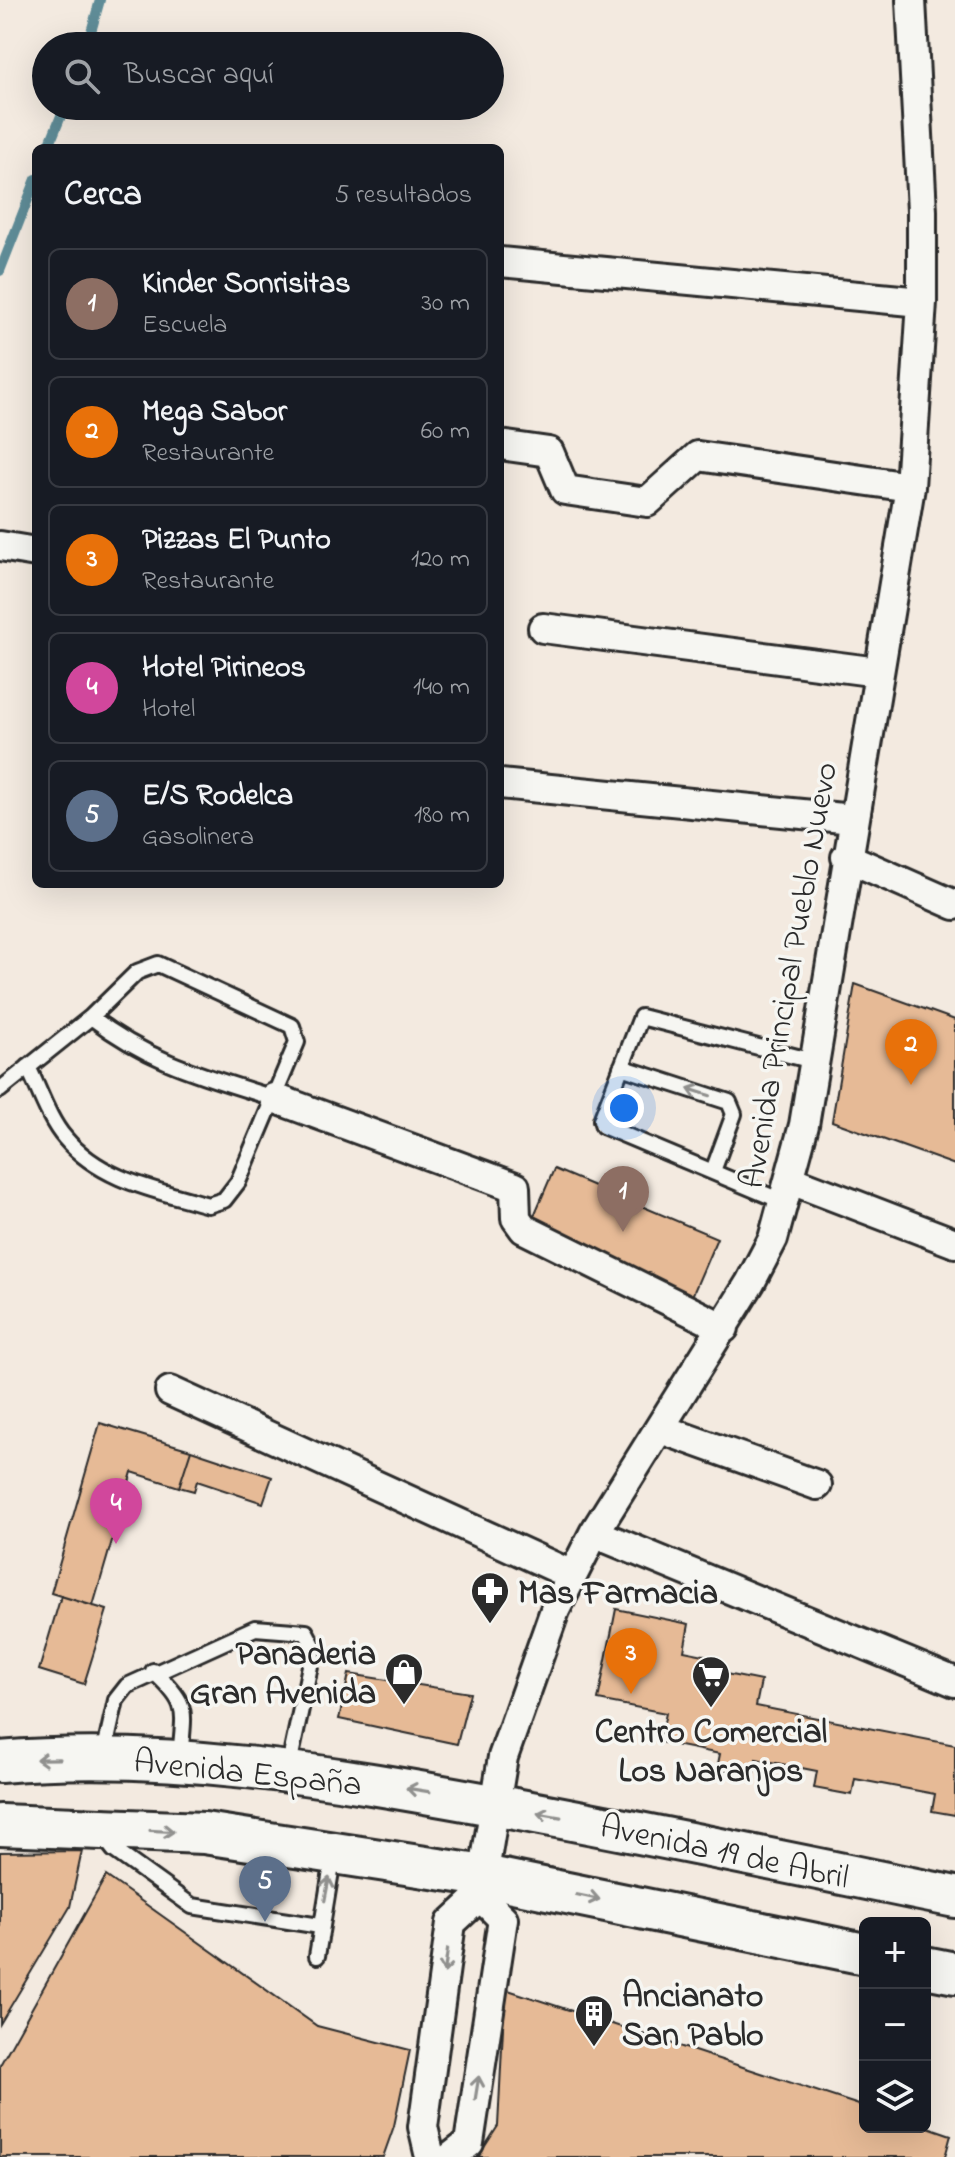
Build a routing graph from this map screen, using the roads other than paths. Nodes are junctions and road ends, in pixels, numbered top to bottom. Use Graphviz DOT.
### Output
graph roads {
  1 [pos="905,1"];
  2 [pos="504,262"];
  3 [pos="922,302"];
  4 [pos="504,446"];
  5 [pos="910,487"];
  6 [pos="0,546"];
  7 [pos="32,551"];
  8 [pos="543,628"];
  9 [pos="878,672"];
  10 [pos="504,784"];
  11 [pos="853,819"];
  12 [pos="846,857"];
  13 [pos="955,905"];
  14 [pos="91,1017"];
  15 [pos="813,1061"];
  16 [pos="28,1067"];
  17 [pos="621,1067"];
  18 [pos="0,1090"];
  19 [pos="274,1098"];
  20 [pos="713,1171"];
  21 [pos="787,1191"];
  22 [pos="955,1243"];
  23 [pos="724,1328"];
  24 [pos="170,1391"];
  25 [pos="661,1429"];
  26 [pos="817,1485"];
  27 [pos="594,1533"];
  28 [pos="572,1575"];
  29 [pos="153,1671"];
  30 [pos="955,1682"];
  31 [pos="103,1758"];
  32 [pos="180,1760"];
  33 [pos="0,1762"];
  34 [pos="288,1770"];
  35 [pos="495,1805"];
  36 [pos="0,1825"];
  37 [pos="96,1827"];
  38 [pos="334,1853"];
  39 [pos="482,1886"];
  40 [pos="955,1897"];
  41 [pos="320,1926"];
  42 [pos="859,1953"];
  43 [pos="317,1956"];
  44 [pos="931,1968"];
  45 [pos="955,1973"];
  46 [pos="430,2157"];
  47 [pos="451,2157"];
  1 -- 3 [label="street, Avenida Principal Pueblo Nuevo"];
  2 -- 3 [label="street"];
  3 -- 5 [label="street, Avenida Principal Pueblo Nuevo"];
  4 -- 5 [label="street"];
  5 -- 9 [label="street, Avenida Principal Pueblo Nuevo"];
  6 -- 7 [label="street"];
  8 -- 9 [label="street"];
  9 -- 11 [label="street, Avenida Principal Pueblo Nuevo"];
  10 -- 11 [label="street"];
  11 -- 12 [label="street, Avenida Principal Pueblo Nuevo"];
  12 -- 13 [label="street"];
  12 -- 15 [label="street, Avenida Principal Pueblo Nuevo"];
  14 -- 16 [label="lane"];
  14 -- 19 [label="lane"];
  14 -- 19 [label="lane"];
  15 -- 17 [label="lane"];
  15 -- 21 [label="street, Avenida Principal Pueblo Nuevo"];
  16 -- 18 [label="lane"];
  16 -- 19 [label="lane"];
  17 -- 20 [label="lane"];
  20 -- 17 [label="lane, one-way"];
  19 -- 23 [label="street"];
  20 -- 21 [label="lane"];
  21 -- 22 [label="street"];
  21 -- 23 [label="street, Avenida Principal Pueblo Nuevo"];
  23 -- 25 [label="street, Avenida Principal Pueblo Nuevo"];
  24 -- 28 [label="street"];
  25 -- 26 [label="street"];
  25 -- 27 [label="street, Avenida Principal Pueblo Nuevo"];
  27 -- 28 [label="street, Avenida Principal Pueblo Nuevo"];
  27 -- 30 [label="street"];
  28 -- 35 [label="street, Avenida Principal Pueblo Nuevo"];
  29 -- 31 [label="lane"];
  29 -- 32 [label="lane"];
  29 -- 34 [label="lane"];
  31 -- 32 [label="main road, Avenida España"];
  31 -- 33 [label="main road, Avenida España, one-way"];
  32 -- 34 [label="main road, Avenida España"];
  35 -- 34 [label="main road, Avenida España, one-way"];
  35 -- 39 [label="street, Avenida Principal Pueblo Nuevo"];
  40 -- 35 [label="main road, Avenida 19 de Abril, one-way"];
  36 -- 37 [label="main road, Avenida España"];
  37 -- 38 [label="main road, Avenida España, one-way"];
  37 -- 41 [label="lane"];
  38 -- 39 [label="main road, Avenida España"];
  41 -- 38 [label="lane, one-way"];
  39 -- 42 [label="main road, one-way"];
  39 -- 46 [label="street, one-way"];
  47 -- 39 [label="street, one-way"];
  41 -- 43 [label="lane"];
  44 -- 45 [label="main road"];
}
